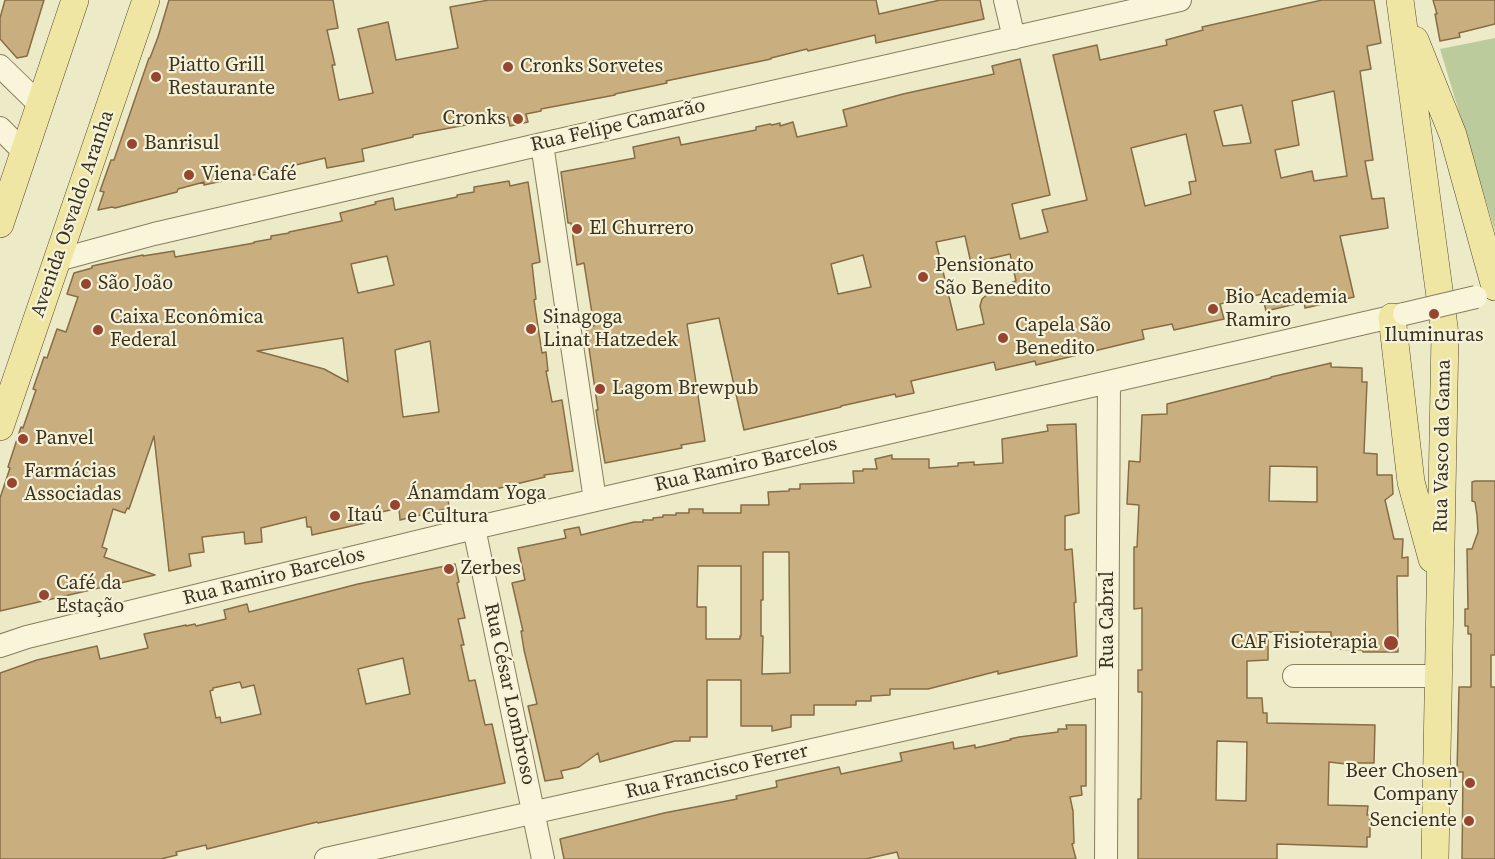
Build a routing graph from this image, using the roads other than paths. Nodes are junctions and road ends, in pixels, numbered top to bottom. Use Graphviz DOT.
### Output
graph roads {
  1 [pos="75,0"];
  2 [pos="146,0"];
  3 [pos="1005,0"];
  4 [pos="1180,0"];
  5 [pos="1400,2"];
  6 [pos="1014,38"];
  7 [pos="0,66"];
  8 [pos="40,105"];
  9 [pos="0,128"];
  10 [pos="542,144"];
  11 [pos="24,152"];
  12 [pos="0,224"];
  13 [pos="58,260"];
  14 [pos="1489,292"];
  15 [pos="1398,315"];
  16 [pos="1109,382"];
  17 [pos="0,428"];
  18 [pos="595,500"];
  19 [pos="474,528"];
  20 [pos="1440,589"];
  21 [pos="0,646"];
  22 [pos="1294,676"];
  23 [pos="1438,676"];
  24 [pos="1107,684"];
  25 [pos="533,813"];
  26 [pos="326,859"];
  27 [pos="543,859"];
  28 [pos="1106,859"];
  29 [pos="1435,859"];
  1 -- 8 [label="main road"];
  2 -- 13 [label="main road, Avenida Osvaldo Aranha"];
  3 -- 6 [label="street"];
  4 -- 6 [label="street, Rua Felipe Camarão"];
  5 -- 14 [label="main road"];
  5 -- 20 [label="main road, Rua Vasco da Gama"];
  6 -- 10 [label="street, Rua Felipe Camarão"];
  7 -- 8 [label="street"];
  8 -- 11 [label="main road"];
  9 -- 11 [label="street"];
  10 -- 13 [label="street, Rua Felipe Camarão"];
  10 -- 18 [label="street"];
  11 -- 12 [label="main road"];
  13 -- 17 [label="main road, Avenida Osvaldo Aranha"];
  14 -- 15 [label="street, Rua Ramiro Barcelos, bridge"];
  15 -- 16 [label="street, Rua Ramiro Barcelos"];
  15 -- 20 [label="main road"];
  16 -- 18 [label="street, Rua Ramiro Barcelos"];
  16 -- 24 [label="street, Rua Cabral"];
  18 -- 19 [label="street, Rua Ramiro Barcelos"];
  19 -- 21 [label="street, Rua Ramiro Barcelos"];
  19 -- 25 [label="street, Rua César Lombroso"];
  20 -- 23 [label="main road, Rua Vasco da Gama"];
  22 -- 23 [label="street"];
  23 -- 29 [label="main road, Rua Vasco da Gama"];
  24 -- 25 [label="street, Rua Francisco Ferrer"];
  24 -- 28 [label="street, Rua Cabral"];
  25 -- 26 [label="street, Rua Francisco Ferrer"];
  25 -- 27 [label="street, Rua César Lombroso"];
}
